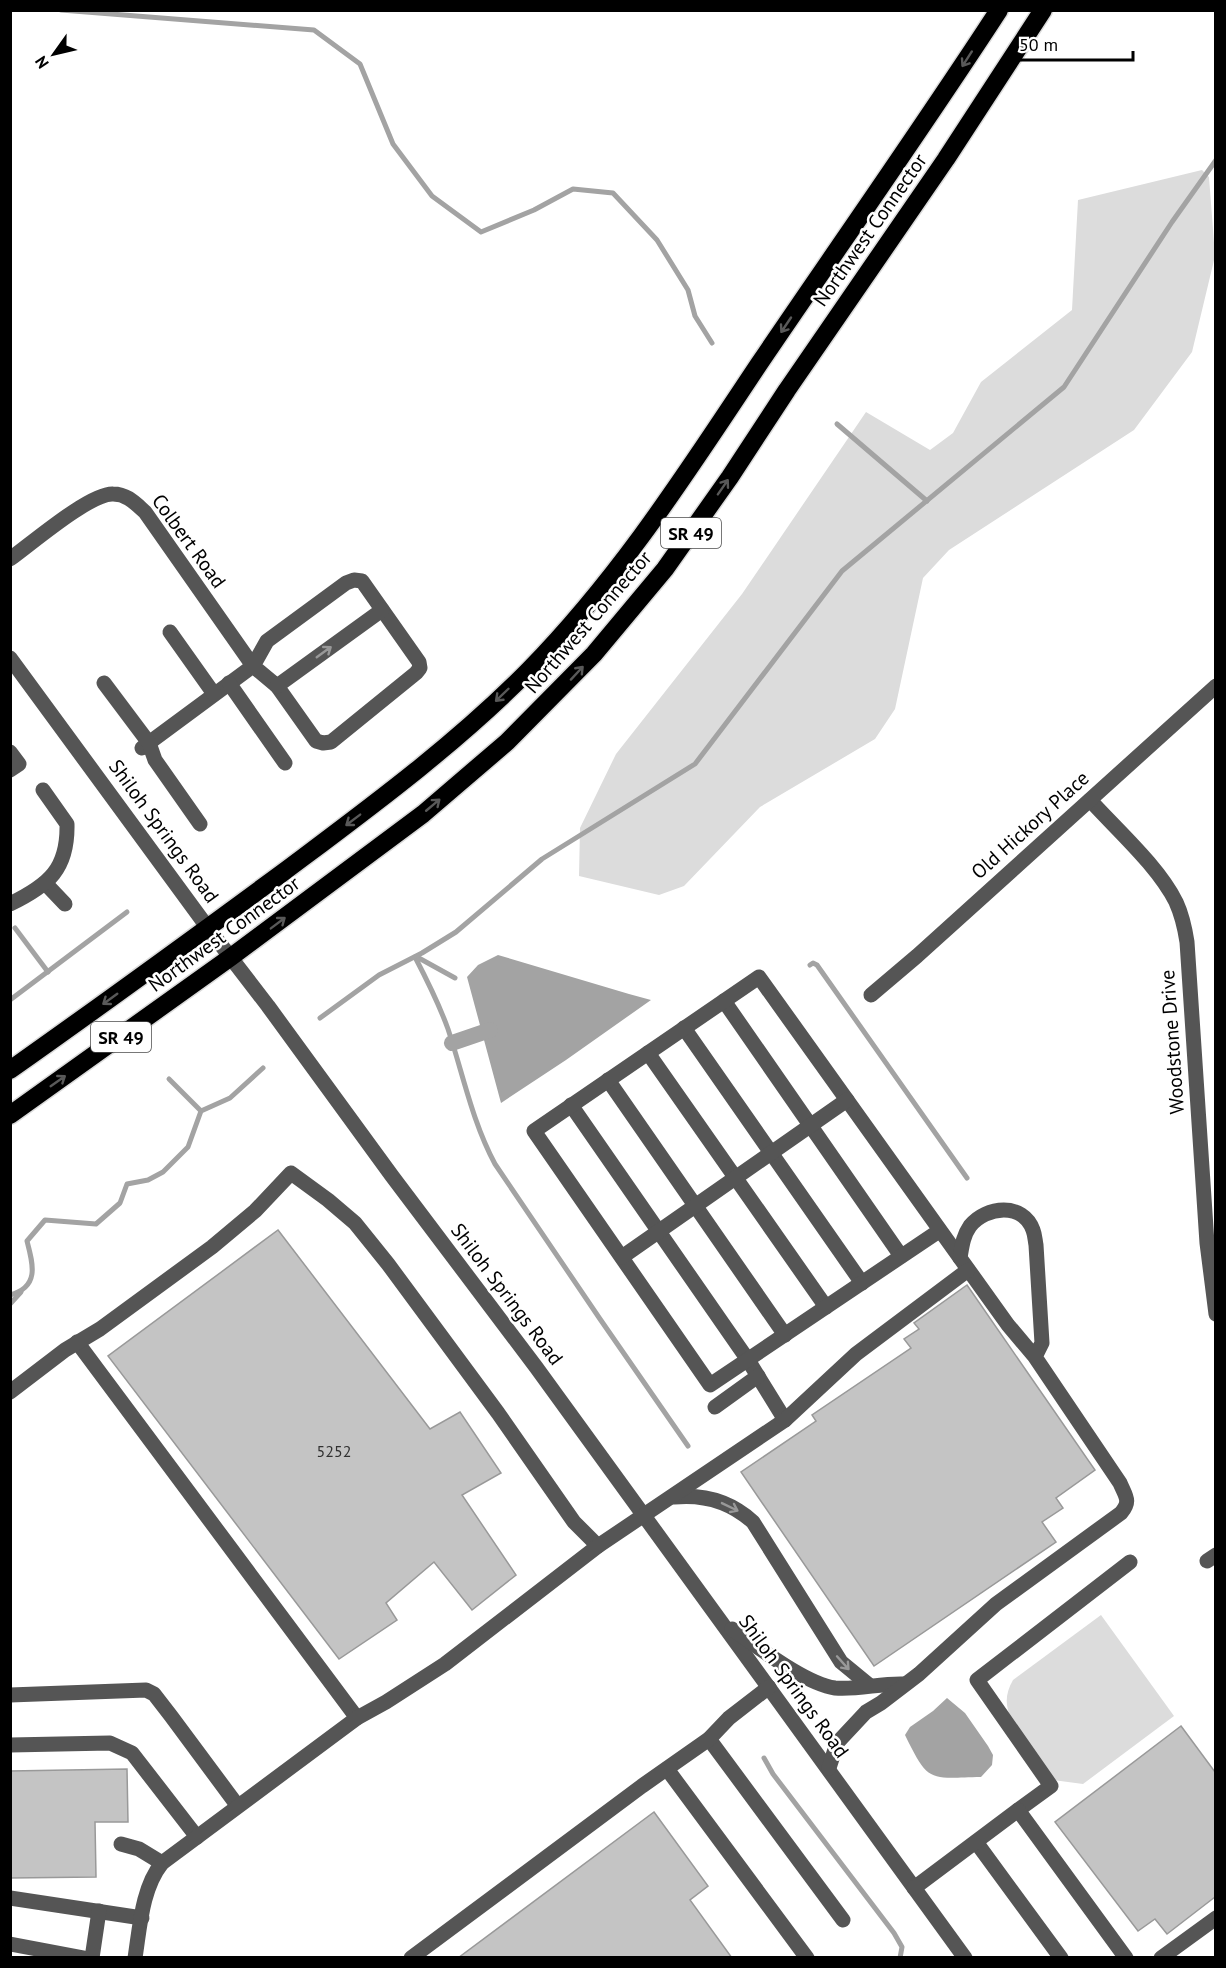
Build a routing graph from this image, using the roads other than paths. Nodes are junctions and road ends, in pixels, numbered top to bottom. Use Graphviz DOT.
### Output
graph roads {
  1 [pos="999,10"];
  2 [pos="1043,10"];
  3 [pos="10,559"];
  4 [pos="382,610"];
  5 [pos="170,632"];
  6 [pos="10,658"];
  7 [pos="253,666"];
  8 [pos="104,683"];
  9 [pos="229,683"];
  10 [pos="277,686"];
  11 [pos="1215,686"];
  12 [pos="214,694"];
  13 [pos="146,745"];
  14 [pos="10,752"];
  15 [pos="285,764"];
  16 [pos="10,770"];
  17 [pos="43,790"];
  18 [pos="1089,800"];
  19 [pos="200,824"];
  20 [pos="45,883"];
  21 [pos="10,904"];
  22 [pos="65,904"];
  23 [pos="208,928"];
  24 [pos="231,957"];
  25 [pos="872,994"];
  26 [pos="724,1001"];
  27 [pos="684,1028"];
  28 [pos="648,1053"];
  29 [pos="10,1070"];
  30 [pos="608,1080"];
  31 [pos="847,1100"];
  32 [pos="571,1105"];
  33 [pos="10,1114"];
  34 [pos="811,1125"];
  35 [pos="772,1153"];
  36 [pos="735,1178"];
  37 [pos="695,1206"];
  38 [pos="939,1231"];
  39 [pos="658,1232"];
  40 [pos="901,1256"];
  41 [pos="622,1257"];
  42 [pos="964,1264"];
  43 [pos="862,1283"];
  44 [pos="826,1307"];
  45 [pos="1215,1314"];
  46 [pos="785,1335"];
  47 [pos="77,1342"];
  48 [pos="1035,1357"];
  49 [pos="748,1360"];
  50 [pos="758,1376"];
  51 [pos="10,1392"];
  52 [pos="716,1407"];
  53 [pos="785,1420"];
  54 [pos="673,1497"];
  55 [pos="644,1516"];
  56 [pos="598,1546"];
  57 [pos="1130,1562"];
  58 [pos="722,1622"];
  59 [pos="904,1684"];
  60 [pos="869,1685"];
  61 [pos="769,1687"];
  62 [pos="10,1695"];
  63 [pos="357,1718"];
  64 [pos="709,1739"];
  65 [pos="10,1745"];
  66 [pos="829,1768"];
  67 [pos="668,1769"];
  68 [pos="237,1805"];
  69 [pos="1018,1810"];
  70 [pos="197,1836"];
  71 [pos="976,1842"];
  72 [pos="122,1844"];
  73 [pos="162,1863"];
  74 [pos="914,1888"];
  75 [pos="10,1898"];
  76 [pos="99,1911"];
  77 [pos="142,1918"];
  78 [pos="843,1920"];
  79 [pos="1214,1922"];
  80 [pos="10,1944"];
  81 [pos="1179,1952"];
  82 [pos="84,1958"];
  83 [pos="92,1958"];
  84 [pos="135,1958"];
  85 [pos="411,1958"];
  86 [pos="807,1958"];
  87 [pos="965,1958"];
  88 [pos="1061,1958"];
  89 [pos="1126,1958"];
  90 [pos="1161,1958"];
  1 -- 23 [label="highway, Northwest Connector / SR 49, one-way"];
  24 -- 2 [label="highway, Northwest Connector / SR 49, one-way"];
  3 -- 7 [label="street, Colbert Road"];
  4 -- 7 [label="street"];
  10 -- 4 [label="street, one-way"];
  4 -- 10 [label="street, Colbert Road"];
  5 -- 12 [label="street"];
  6 -- 23 [label="street, Shiloh Springs Road"];
  7 -- 9 [label="street"];
  7 -- 10 [label="street, Colbert Road"];
  8 -- 13 [label="street"];
  9 -- 12 [label="street"];
  9 -- 15 [label="street"];
  11 -- 18 [label="street, Old Hickory Place"];
  12 -- 13 [label="street"];
  13 -- 19 [label="street"];
  14 -- 16 [label="street"];
  17 -- 20 [label="street"];
  18 -- 25 [label="street, Old Hickory Place"];
  18 -- 45 [label="street, Woodstone Drive"];
  20 -- 21 [label="street"];
  20 -- 22 [label="street"];
  23 -- 24 [label="street, Shiloh Springs Road"];
  23 -- 29 [label="highway, Northwest Connector / SR 49, one-way"];
  33 -- 24 [label="highway, Northwest Connector / SR 49, one-way"];
  24 -- 55 [label="street, Shiloh Springs Road"];
  26 -- 27 [label="street"];
  26 -- 31 [label="street"];
  26 -- 34 [label="street"];
  27 -- 28 [label="street"];
  27 -- 35 [label="street"];
  28 -- 30 [label="street"];
  28 -- 36 [label="street"];
  30 -- 32 [label="street"];
  30 -- 37 [label="street"];
  31 -- 34 [label="street"];
  31 -- 38 [label="street"];
  32 -- 39 [label="street"];
  32 -- 41 [label="street"];
  34 -- 35 [label="street"];
  34 -- 40 [label="street"];
  35 -- 36 [label="street"];
  35 -- 43 [label="street"];
  36 -- 37 [label="street"];
  36 -- 44 [label="street"];
  37 -- 39 [label="street"];
  37 -- 46 [label="street"];
  38 -- 40 [label="street"];
  38 -- 42 [label="street"];
  39 -- 41 [label="street"];
  39 -- 49 [label="street"];
  40 -- 43 [label="street"];
  41 -- 49 [label="street"];
  42 -- 48 [label="street"];
  42 -- 48 [label="street"];
  42 -- 53 [label="street"];
  43 -- 44 [label="street"];
  44 -- 46 [label="street"];
  46 -- 49 [label="street"];
  47 -- 51 [label="street"];
  47 -- 56 [label="street"];
  47 -- 63 [label="street"];
  48 -- 59 [label="street"];
  49 -- 50 [label="street"];
  50 -- 52 [label="street"];
  50 -- 53 [label="street"];
  53 -- 54 [label="street"];
  54 -- 55 [label="street"];
  54 -- 60 [label="street, one-way"];
  55 -- 56 [label="street"];
  55 -- 58 [label="street, Shiloh Springs Road"];
  56 -- 63 [label="street"];
  57 -- 69 [label="street"];
  58 -- 60 [label="street"];
  58 -- 61 [label="street, Shiloh Springs Road"];
  59 -- 60 [label="street"];
  59 -- 66 [label="street"];
  61 -- 64 [label="street"];
  61 -- 66 [label="street, Shiloh Springs Road"];
  62 -- 68 [label="street"];
  63 -- 68 [label="street"];
  64 -- 67 [label="street"];
  64 -- 78 [label="street"];
  65 -- 70 [label="street"];
  66 -- 74 [label="street, Shiloh Springs Road"];
  67 -- 85 [label="street"];
  67 -- 86 [label="street"];
  68 -- 70 [label="street"];
  69 -- 71 [label="street"];
  69 -- 89 [label="street"];
  70 -- 73 [label="street"];
  71 -- 74 [label="street"];
  71 -- 88 [label="street"];
  72 -- 73 [label="street"];
  73 -- 77 [label="street"];
  74 -- 87 [label="street, Shiloh Springs Road"];
  75 -- 76 [label="street"];
  76 -- 77 [label="street"];
  76 -- 83 [label="street"];
  77 -- 84 [label="street"];
  79 -- 81 [label="street"];
  80 -- 82 [label="street"];
  81 -- 90 [label="street"];
}
